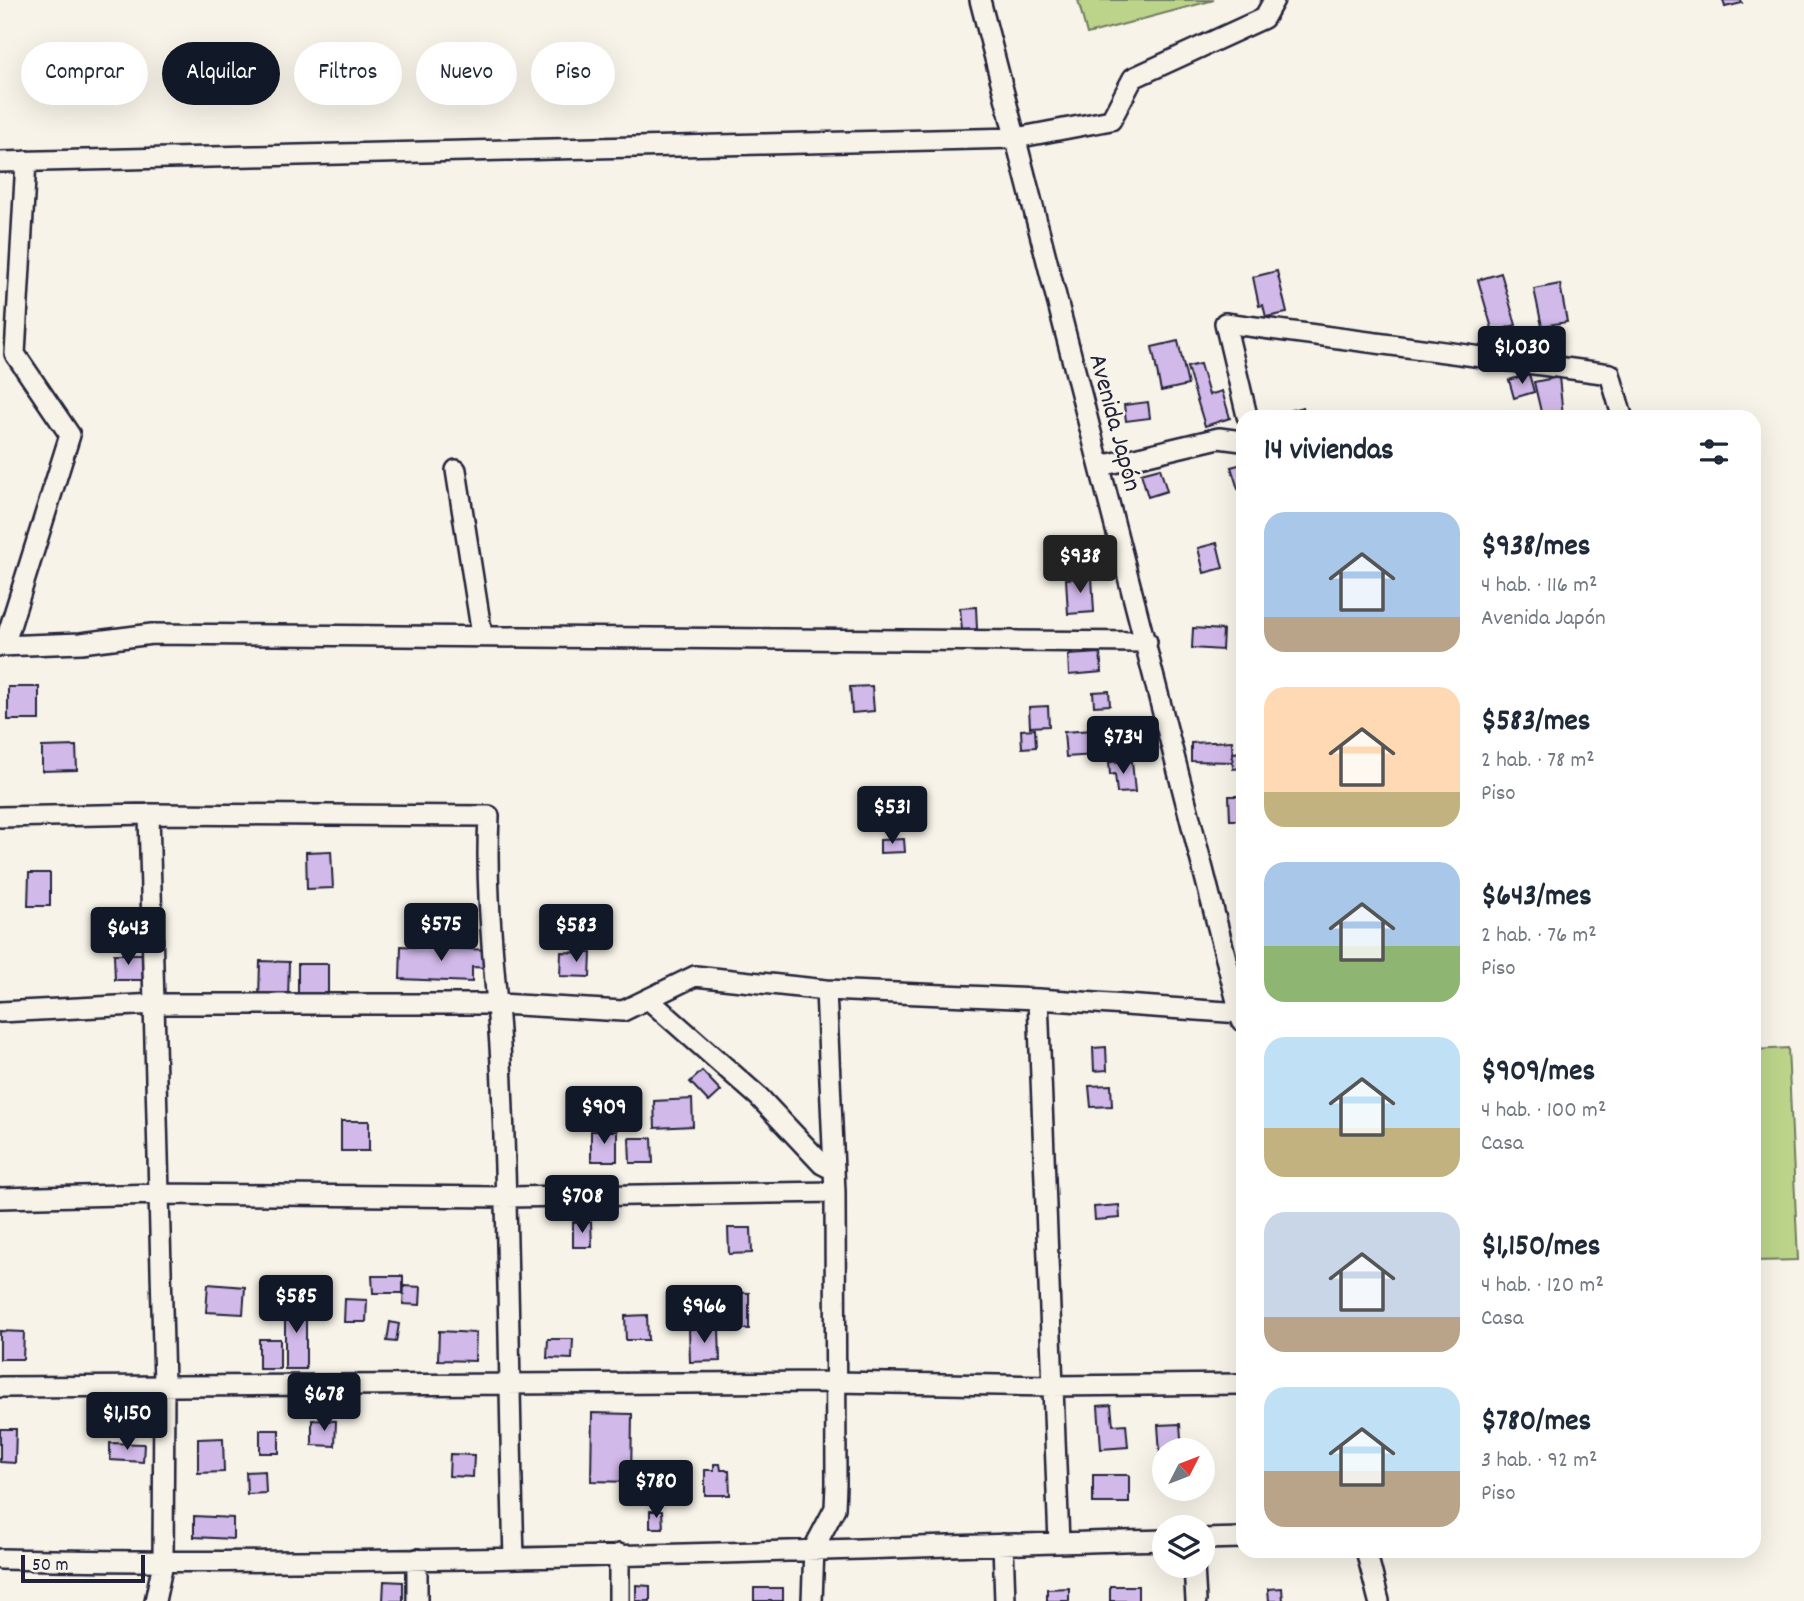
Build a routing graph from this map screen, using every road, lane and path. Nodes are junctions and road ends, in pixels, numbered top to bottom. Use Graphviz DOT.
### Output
graph roads {
  1 [pos="980,0"];
  2 [pos="1274,0"];
  3 [pos="1016,138"];
  4 [pos="26,161"];
  5 [pos="0,162"];
  6 [pos="1246,410"];
  7 [pos="1620,410"];
  8 [pos="1236,440"];
  9 [pos="1101,466"];
  10 [pos="456,470"];
  11 [pos="482,635"];
  12 [pos="1147,642"];
  13 [pos="2,646"];
  14 [pos="149,814"];
  15 [pos="0,817"];
  16 [pos="826,990"];
  17 [pos="1236,993"];
  18 [pos="648,999"];
  19 [pos="1038,999"];
  20 [pos="156,1004"];
  21 [pos="499,1004"];
  22 [pos="0,1012"];
  23 [pos="1236,1016"];
  24 [pos="834,1170"];
  25 [pos="835,1192"];
  26 [pos="160,1194"];
  27 [pos="507,1197"];
  28 [pos="0,1198"];
  29 [pos="836,1382"];
  30 [pos="509,1383"];
  31 [pos="163,1384"];
  32 [pos="1236,1384"];
  33 [pos="1052,1386"];
  34 [pos="0,1387"];
  35 [pos="1236,1538"];
  36 [pos="1215,1539"];
  37 [pos="1152,1540"];
  38 [pos="1059,1542"];
  39 [pos="1003,1544"];
  40 [pos="814,1548"];
  41 [pos="619,1554"];
  42 [pos="514,1557"];
  43 [pos="1368,1558"];
  44 [pos="0,1559"];
  45 [pos="416,1559"];
  46 [pos="163,1563"];
  47 [pos="1195,1578"];
  48 [pos="155,1601"];
  49 [pos="417,1601"];
  50 [pos="619,1601"];
  51 [pos="812,1601"];
  52 [pos="1005,1601"];
  53 [pos="1196,1601"];
  54 [pos="1379,1601"];
  1 -- 3 [label="street, Avenida Japón"];
  2 -- 3 [label="street"];
  3 -- 4 [label="street"];
  3 -- 9 [label="street, Avenida Japón"];
  4 -- 5 [label="street"];
  4 -- 13 [label="street"];
  6 -- 7 [label="street"];
  8 -- 9 [label="street"];
  9 -- 12 [label="street, Avenida Japón"];
  10 -- 11 [label="street"];
  11 -- 12 [label="street"];
  11 -- 13 [label="street"];
  12 -- 17 [label="street, Avenida Japón"];
  14 -- 15 [label="street"];
  14 -- 20 [label="street"];
  14 -- 21 [label="street"];
  16 -- 18 [label="street"];
  16 -- 19 [label="street"];
  16 -- 24 [label="street"];
  18 -- 21 [label="street"];
  18 -- 24 [label="street"];
  19 -- 23 [label="street"];
  19 -- 33 [label="street"];
  20 -- 21 [label="street"];
  20 -- 22 [label="street"];
  20 -- 26 [label="street"];
  21 -- 27 [label="street"];
  24 -- 25 [label="street"];
  25 -- 27 [label="street"];
  25 -- 29 [label="street"];
  26 -- 27 [label="street"];
  26 -- 28 [label="street"];
  26 -- 31 [label="street"];
  27 -- 30 [label="street"];
  29 -- 30 [label="street"];
  29 -- 33 [label="street"];
  29 -- 40 [label="street"];
  30 -- 31 [label="street"];
  30 -- 42 [label="street"];
  31 -- 34 [label="street"];
  31 -- 46 [label="street"];
  32 -- 33 [label="street"];
  33 -- 38 [label="street"];
  35 -- 36 [label="street"];
  37 -- 38 [label="street"];
  38 -- 39 [label="street"];
  39 -- 40 [label="street"];
  39 -- 52 [label="street"];
  40 -- 41 [label="street"];
  40 -- 51 [label="street"];
  41 -- 42 [label="street"];
  41 -- 50 [label="street"];
  42 -- 45 [label="street"];
  43 -- 54 [label="street"];
  44 -- 46 [label="street"];
  45 -- 46 [label="street"];
  45 -- 49 [label="street"];
  46 -- 48 [label="street"];
  47 -- 53 [label="street"];
}
